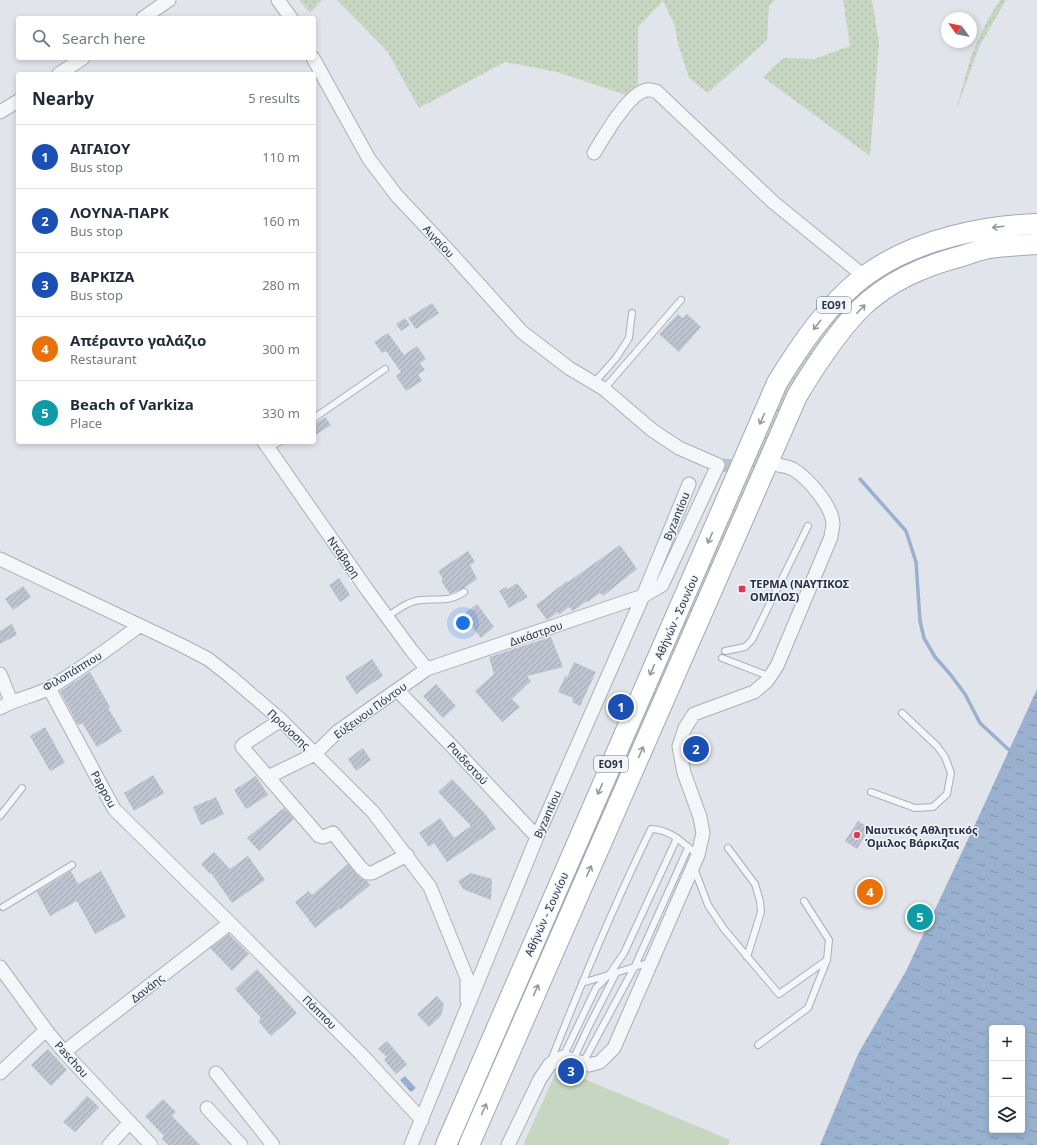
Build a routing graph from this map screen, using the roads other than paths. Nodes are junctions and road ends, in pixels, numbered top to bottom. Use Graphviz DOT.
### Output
graph roads {
  1 [pos="169,0"];
  2 [pos="278,0"];
  3 [pos="146,16"];
  4 [pos="290,16"];
  5 [pos="80,60"];
  6 [pos="314,60"];
  7 [pos="62,72"];
  8 [pos="16,102"];
  9 [pos="0,112"];
  10 [pos="594,154"];
  11 [pos="1037,224"];
  12 [pos="1037,244"];
  13 [pos="865,276"];
  14 [pos="681,300"];
  15 [pos="632,312"];
  16 [pos="385,368"];
  17 [pos="599,386"];
  18 [pos="316,417"];
  19 [pos="270,444"];
  20 [pos="778,465"];
  21 [pos="689,484"];
  22 [pos="808,526"];
  23 [pos="0,559"];
  24 [pos="464,592"];
  25 [pos="643,596"];
  26 [pos="387,617"];
  27 [pos="139,626"];
  28 [pos="725,651"];
  29 [pos="722,658"];
  30 [pos="427,669"];
  31 [pos="0,674"];
  32 [pos="771,676"];
  33 [pos="49,688"];
  34 [pos="397,690"];
  35 [pos="11,701"];
  36 [pos="0,708"];
  37 [pos="902,713"];
  38 [pos="281,720"];
  39 [pos="315,754"];
  40 [pos="268,777"];
  41 [pos="22,788"];
  42 [pos="871,792"];
  43 [pos="0,816"];
  44 [pos="537,837"];
  45 [pos="677,838"];
  46 [pos="728,848"];
  47 [pos="407,855"];
  48 [pos="693,857"];
  49 [pos="72,865"];
  50 [pos="804,901"];
  51 [pos="1,906"];
  52 [pos="230,923"];
  53 [pos="747,957"];
  54 [pos="827,960"];
  55 [pos="652,962"];
  56 [pos="635,966"];
  57 [pos="0,968"];
  58 [pos="616,973"];
  59 [pos="610,975"];
  60 [pos="582,983"];
  61 [pos="467,1006"];
  62 [pos="46,1030"];
  63 [pos="758,1045"];
  64 [pos="64,1052"];
  65 [pos="573,1060"];
  66 [pos="550,1064"];
  67 [pos="0,1073"];
  68 [pos="216,1073"];
  69 [pos="207,1108"];
  70 [pos="422,1120"];
  71 [pos="130,1122"];
  72 [pos="109,1145"];
  73 [pos="151,1145"];
  74 [pos="241,1145"];
  75 [pos="273,1145"];
  76 [pos="411,1145"];
  77 [pos="446,1145"];
  78 [pos="469,1145"];
  79 [pos="508,1145"];
  1 -- 3 [label="street"];
  2 -- 4 [label="street"];
  5 -- 7 [label="street"];
  6 -- 17 [label="street, Αιγαίου"];
  8 -- 9 [label="street"];
  10 -- 13 [label="street"];
  11 -- 13 [label="main road, Αθήνών - Σουνίου / ΕΟ91, one-way"];
  78 -- 12 [label="main road, Αθήνών - Σουνίου / ΕΟ91, one-way"];
  13 -- 77 [label="main road, Αθήνών - Σουνίου / ΕΟ91, one-way"];
  14 -- 17 [label="lane"];
  15 -- 17 [label="lane"];
  16 -- 18 [label="lane"];
  17 -- 25 [label="street, Αιγαίου"];
  19 -- 26 [label="street, Ντάβαρη"];
  20 -- 32 [label="street"];
  21 -- 25 [label="street, Byzantiou"];
  22 -- 28 [label="lane"];
  23 -- 27 [label="street, Προύσσης"];
  24 -- 26 [label="lane"];
  25 -- 30 [label="street, Δικάστρου"];
  25 -- 44 [label="street, Byzantiou"];
  26 -- 30 [label="street, Ντάβαρη"];
  27 -- 33 [label="street, Φιλοπάππου"];
  27 -- 38 [label="street, Προύσσης"];
  29 -- 32 [label="lane"];
  30 -- 34 [label="street, Εύξεινου Πόντου"];
  31 -- 35 [label="street"];
  32 -- 48 [label="street"];
  33 -- 35 [label="street, Φιλοπάππου"];
  33 -- 52 [label="street, Πάππου"];
  34 -- 39 [label="street, Εύξεινου Πόντου"];
  34 -- 44 [label="street, Ραιδεστού"];
  35 -- 36 [label="street, Φιλοπάππου"];
  37 -- 42 [label="lane"];
  38 -- 39 [label="street, Προύσσης"];
  38 -- 40 [label="street"];
  39 -- 40 [label="street, Εύξεινου Πόντου"];
  39 -- 47 [label="street, Προύσσης"];
  40 -- 47 [label="street"];
  41 -- 43 [label="lane"];
  44 -- 61 [label="street, Byzantiou"];
  45 -- 48 [label="lane"];
  45 -- 59 [label="lane"];
  45 -- 60 [label="lane"];
  46 -- 53 [label="lane"];
  47 -- 61 [label="street, Προύσσης"];
  48 -- 53 [label="lane"];
  48 -- 55 [label="street"];
  48 -- 56 [label="lane"];
  49 -- 51 [label="lane"];
  50 -- 54 [label="lane"];
  52 -- 64 [label="street, Δανάης"];
  52 -- 70 [label="street, Πάππου"];
  53 -- 54 [label="lane"];
  54 -- 63 [label="lane"];
  55 -- 56 [label="lane"];
  55 -- 65 [label="street"];
  56 -- 58 [label="lane"];
  56 -- 65 [label="lane"];
  57 -- 62 [label="street, Paschou"];
  58 -- 59 [label="lane"];
  58 -- 65 [label="lane"];
  59 -- 60 [label="lane"];
  59 -- 65 [label="lane"];
  60 -- 66 [label="lane"];
  61 -- 70 [label="street, Byzantiou"];
  62 -- 64 [label="street, Paschou"];
  62 -- 67 [label="street"];
  64 -- 71 [label="street, Paschou"];
  65 -- 66 [label="street"];
  66 -- 79 [label="street"];
  68 -- 75 [label="street"];
  69 -- 74 [label="street"];
  70 -- 76 [label="street, Byzantiou"];
  71 -- 72 [label="street"];
  71 -- 73 [label="street, Paschou"];
}
